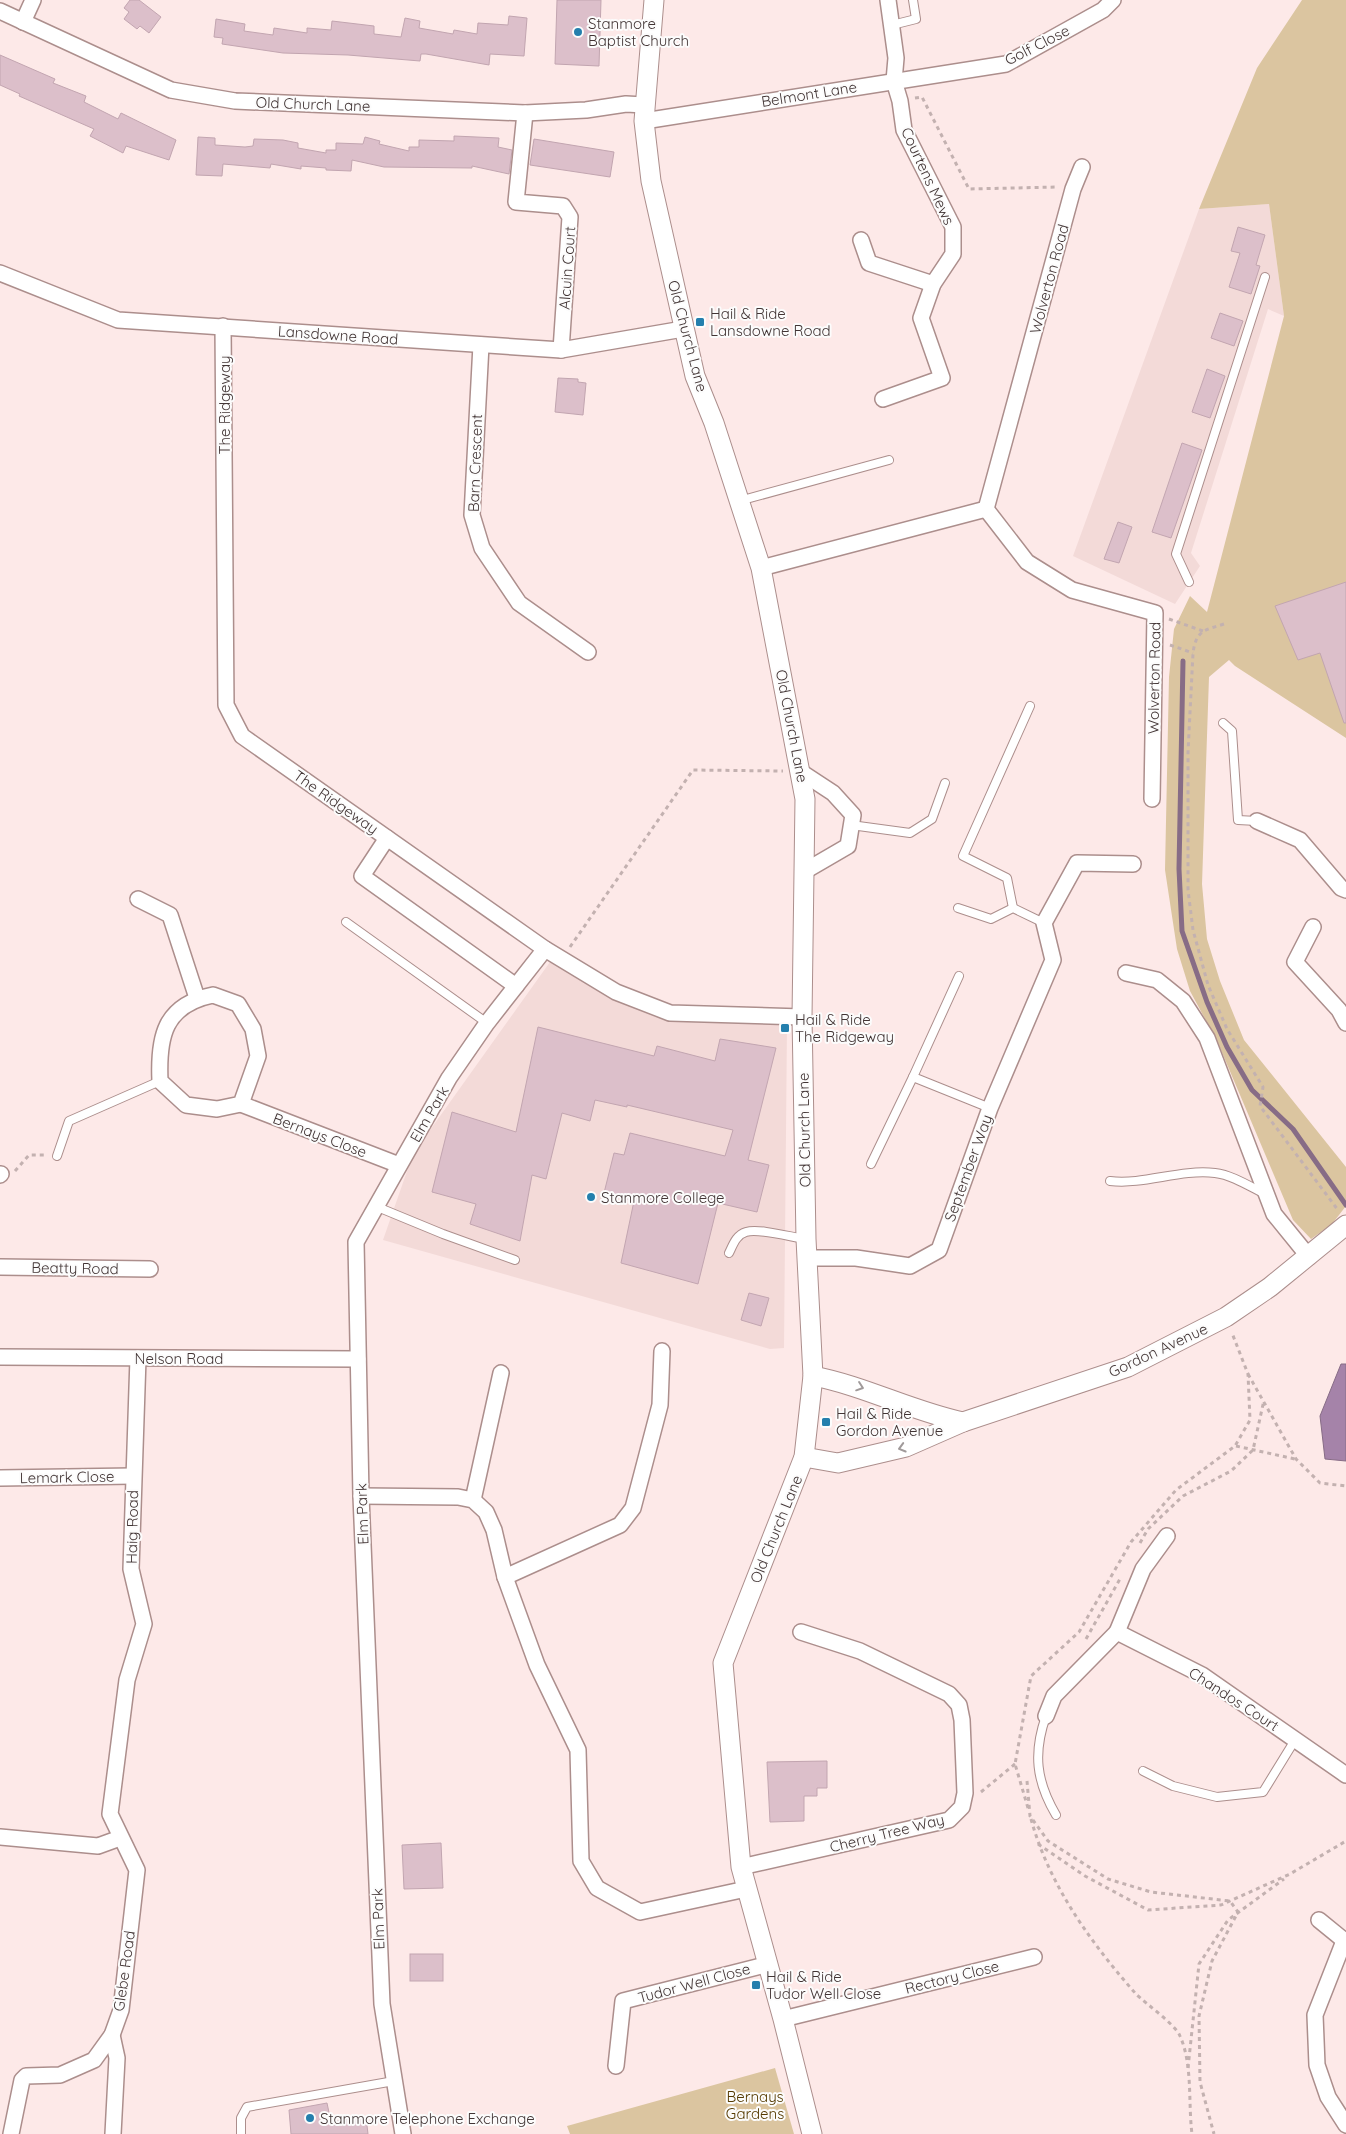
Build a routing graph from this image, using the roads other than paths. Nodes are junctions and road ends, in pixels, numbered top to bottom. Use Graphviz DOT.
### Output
graph roads {
  1 [pos="34,0"];
  2 [pos="654,0"];
  3 [pos="888,0"];
  4 [pos="913,0"];
  5 [pos="1113,0"];
  6 [pos="0,11"];
  7 [pos="23,22"];
  8 [pos="892,25"];
  9 [pos="894,81"];
  10 [pos="525,113"];
  11 [pos="644,113"];
  12 [pos="1082,167"];
  13 [pos="861,240"];
  14 [pos="0,272"];
  15 [pos="1265,276"];
  16 [pos="933,284"];
  17 [pos="223,326"];
  18 [pos="683,330"];
  19 [pos="481,345"];
  20 [pos="561,350"];
  21 [pos="883,398"];
  22 [pos="889,460"];
  23 [pos="740,501"];
  24 [pos="986,508"];
  25 [pos="761,568"];
  26 [pos="1189,582"];
  27 [pos="588,652"];
  28 [pos="1030,706"];
  29 [pos="1223,723"];
  30 [pos="801,772"];
  31 [pos="945,783"];
  32 [pos="1152,798"];
  33 [pos="1257,821"];
  34 [pos="851,825"];
  35 [pos="388,838"];
  36 [pos="1133,864"];
  37 [pos="805,871"];
  38 [pos="1346,890"];
  39 [pos="138,899"];
  40 [pos="958,908"];
  41 [pos="1013,908"];
  42 [pos="346,922"];
  43 [pos="1044,923"];
  44 [pos="1313,927"];
  45 [pos="545,949"];
  46 [pos="1126,973"];
  47 [pos="960,976"];
  48 [pos="516,986"];
  49 [pos="197,998"];
  50 [pos="802,1017"];
  51 [pos="487,1023"];
  52 [pos="1346,1023"];
  53 [pos="913,1078"];
  54 [pos="160,1081"];
  55 [pos="241,1104"];
  56 [pos="990,1108"];
  57 [pos="57,1156"];
  58 [pos="870,1164"];
  59 [pos="399,1166"];
  60 [pos="1110,1181"];
  61 [pos="1267,1194"];
  62 [pos="375,1206"];
  63 [pos="1343,1219"];
  64 [pos="806,1239"];
  65 [pos="729,1253"];
  66 [pos="1309,1257"];
  67 [pos="806,1258"];
  68 [pos="516,1260"];
  69 [pos="0,1267"];
  70 [pos="150,1269"];
  71 [pos="662,1351"];
  72 [pos="0,1357"];
  73 [pos="138,1358"];
  74 [pos="358,1360"];
  75 [pos="502,1373"];
  76 [pos="813,1376"];
  77 [pos="963,1422"];
  78 [pos="804,1458"];
  79 [pos="133,1476"];
  80 [pos="0,1478"];
  81 [pos="361,1496"];
  82 [pos="473,1500"];
  83 [pos="1168,1536"];
  84 [pos="505,1577"];
  85 [pos="801,1632"];
  86 [pos="1117,1632"];
  87 [pos="1046,1716"];
  88 [pos="1295,1740"];
  89 [pos="1143,1770"];
  90 [pos="1346,1774"];
  91 [pos="1056,1815"];
  92 [pos="0,1837"];
  93 [pos="120,1838"];
  94 [pos="741,1867"];
  95 [pos="746,1889"];
  96 [pos="1319,1920"];
  97 [pos="1345,1941"];
  98 [pos="1034,1957"];
  99 [pos="769,1964"];
  100 [pos="783,2019"];
  101 [pos="112,2036"];
  102 [pos="616,2066"];
  103 [pos="394,2081"];
  104 [pos="1346,2125"];
  105 [pos="12,2134"];
  106 [pos="113,2134"];
  107 [pos="241,2134"];
  108 [pos="403,2134"];
  109 [pos="812,2134"];
  1 -- 7 [label="street"];
  2 -- 11 [label="street"];
  3 -- 8 [label="street"];
  4 -- 8 [label="lane"];
  5 -- 9 [label="street, Golf Close"];
  6 -- 7 [label="street, Old Church Lane"];
  7 -- 10 [label="street, Old Church Lane"];
  8 -- 9 [label="street"];
  9 -- 11 [label="street, Belmont Lane"];
  9 -- 16 [label="street, Courtens Mews"];
  10 -- 11 [label="street, Old Church Lane"];
  10 -- 20 [label="street, Alcuin Court"];
  11 -- 18 [label="street, Old Church Lane"];
  12 -- 24 [label="street, Wolverton Road"];
  13 -- 16 [label="street"];
  14 -- 17 [label="street, Lansdowne Road"];
  15 -- 26 [label="lane"];
  16 -- 21 [label="street, Courtens Mews"];
  17 -- 19 [label="street, Lansdowne Road"];
  17 -- 35 [label="street, The Ridgeway"];
  18 -- 20 [label="street, Lansdowne Road"];
  18 -- 23 [label="street, Old Church Lane"];
  19 -- 20 [label="street, Lansdowne Road"];
  19 -- 27 [label="street, Barn Crescent"];
  22 -- 23 [label="lane"];
  23 -- 25 [label="street, Old Church Lane"];
  24 -- 25 [label="street"];
  24 -- 32 [label="street, Wolverton Road"];
  25 -- 30 [label="street, Old Church Lane"];
  28 -- 41 [label="lane"];
  29 -- 33 [label="lane"];
  30 -- 34 [label="street"];
  30 -- 37 [label="street, Old Church Lane"];
  31 -- 34 [label="lane"];
  33 -- 38 [label="street"];
  34 -- 37 [label="street"];
  35 -- 45 [label="street, The Ridgeway"];
  35 -- 48 [label="street"];
  36 -- 43 [label="street"];
  37 -- 50 [label="street, Old Church Lane"];
  39 -- 49 [label="street"];
  40 -- 41 [label="lane"];
  41 -- 43 [label="lane"];
  42 -- 51 [label="lane"];
  43 -- 56 [label="street, September Way"];
  44 -- 52 [label="street"];
  45 -- 48 [label="street, Elm Park"];
  45 -- 50 [label="street, The Ridgeway"];
  46 -- 61 [label="street"];
  47 -- 53 [label="lane"];
  48 -- 51 [label="street, Elm Park"];
  49 -- 54 [label="street"];
  49 -- 55 [label="street"];
  50 -- 64 [label="street, Old Church Lane"];
  51 -- 59 [label="street, Elm Park"];
  53 -- 56 [label="lane"];
  53 -- 58 [label="lane"];
  54 -- 55 [label="street"];
  54 -- 57 [label="lane"];
  55 -- 59 [label="street, Bernays Close"];
  56 -- 67 [label="street, September Way"];
  59 -- 62 [label="street, Elm Park"];
  60 -- 61 [label="lane"];
  61 -- 66 [label="street"];
  62 -- 68 [label="lane"];
  62 -- 74 [label="street, Elm Park"];
  63 -- 66 [label="street, Gordon Avenue"];
  64 -- 65 [label="lane"];
  64 -- 67 [label="street, Old Church Lane"];
  66 -- 77 [label="street, Gordon Avenue"];
  67 -- 76 [label="street, Old Church Lane"];
  69 -- 70 [label="street, Beatty Road"];
  71 -- 84 [label="street"];
  72 -- 73 [label="street, Nelson Road"];
  73 -- 74 [label="street, Nelson Road"];
  73 -- 79 [label="street, Haig Road"];
  74 -- 81 [label="street, Elm Park"];
  75 -- 82 [label="street"];
  76 -- 77 [label="street, one-way"];
  76 -- 78 [label="street, Old Church Lane"];
  77 -- 78 [label="street, Gordon Avenue, one-way"];
  78 -- 94 [label="street, Old Church Lane"];
  79 -- 80 [label="street, Lemark Close"];
  79 -- 93 [label="street, Haig Road"];
  81 -- 82 [label="street"];
  81 -- 103 [label="street, Elm Park"];
  82 -- 84 [label="street"];
  83 -- 86 [label="street"];
  84 -- 95 [label="street"];
  85 -- 94 [label="street, Cherry Tree Way"];
  86 -- 87 [label="street"];
  86 -- 88 [label="street, Chandos Court"];
  87 -- 91 [label="lane"];
  88 -- 89 [label="lane"];
  88 -- 90 [label="street, Chandos Court"];
  92 -- 93 [label="street"];
  93 -- 101 [label="street, Glebe Road"];
  94 -- 95 [label="street, Old Church Lane"];
  95 -- 99 [label="street, Old Church Lane"];
  96 -- 97 [label="street"];
  97 -- 104 [label="street"];
  98 -- 100 [label="street, Rectory Close"];
  99 -- 100 [label="street, Old Church Lane"];
  99 -- 102 [label="street, Tudor Well Close"];
  100 -- 109 [label="street, Old Church Lane"];
  101 -- 105 [label="street, Glebe Road"];
  101 -- 106 [label="street"];
  103 -- 107 [label="lane"];
  103 -- 108 [label="street, Elm Park"];
}
